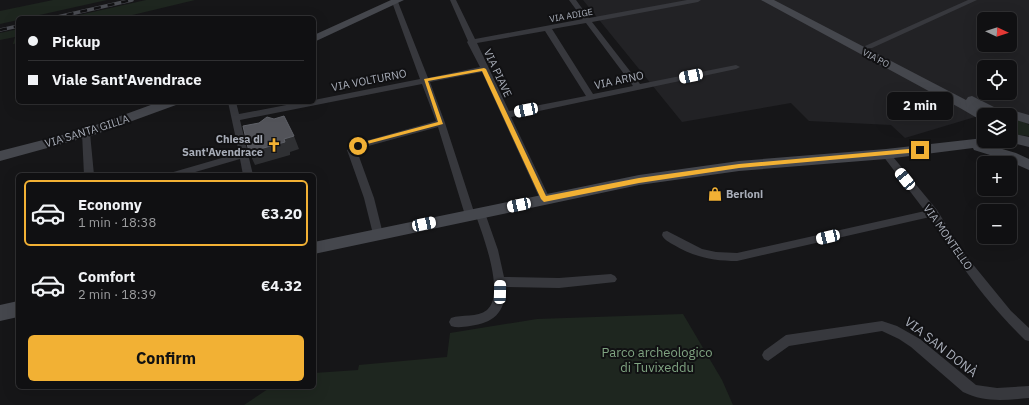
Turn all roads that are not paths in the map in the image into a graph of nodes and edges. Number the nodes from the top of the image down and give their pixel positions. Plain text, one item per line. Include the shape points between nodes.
1 (453, 0) edge
2 (572, 0) edge
3 (698, 0) edge
4 (974, 0) edge
5 (397, 1) edge
6 (771, 1) edge
7 (588, 21) junction
8 (547, 28) junction
9 (316, 38) edge
10 (471, 42) junction
11 (869, 46) junction
12 (736, 67) dead end
13 (484, 69) junction
14 (425, 80) junction
15 (638, 87) junction
16 (591, 97) junction
17 (316, 102) edge
18 (166, 104) edge
19 (232, 104) edge
20 (305, 104) edge
21 (984, 108) edge
22 (1029, 108) edge
23 (1017, 112) edge
24 (977, 113) edge
25 (505, 115) junction
26 (1017, 116) edge
27 (235, 118) junction
28 (1029, 120) edge
29 (441, 123) junction
30 (86, 133) junction
31 (977, 136) edge
32 (977, 143) edge
33 (966, 144) junction
34 (886, 154) junction
35 (243, 155) junction
36 (0, 156) edge
37 (1029, 165) edge
38 (89, 173) edge
39 (180, 173) edge
40 (248, 173) edge
41 (544, 199) junction
42 (933, 213) junction
43 (475, 214) junction
44 (378, 234) junction
45 (667, 235) dead end
46 (316, 248) edge
47 (611, 279) dead end
48 (500, 282) junction
49 (16, 309) edge
50 (0, 313) edge
51 (454, 322) dead end
52 (1029, 336) edge
53 (768, 355) dead end
54 (1029, 392) edge

1 - 10 street, VIA PIAVE
2 - 7 street
3 - 7 street, VIA ADIGE
4 - 11 street
5 - 9 main road
5 - 14 street
6 - 11 main road, VIA PO
6 - 24 main road, VIA PO
7 - 8 street, VIA ADIGE
7 - 15 street
8 - 10 street, VIA ADIGE
8 - 16 street
10 - 13 street, VIA PIAVE
11 - 21 main road, VIA PO
12 - 15 street, VIA ARNO
13 - 14 street, VIA VOLTURNO
13 - 25 street, VIA PIAVE
14 - 17 street, VIA VOLTURNO
14 - 29 street
15 - 16 street, VIA ARNO
16 - 25 street, VIA ARNO
18 - 30 main road, VIA SANTA GILLA
19 - 27 street
20 - 27 street, VIA VOLTURNO
22 - 23 main road
25 - 41 street, VIA PIAVE
26 - 28 main road
27 - 35 street
29 - 43 street
29 - 44 street via 358,146 352,150 369,198
30 - 36 main road, VIA SANTA GILLA
30 - 38 street
31 - 33 main road
32 - 33 main road
33 - 34 main road
33 - 37 main road via 997,151
34 - 41 main road via 739,166 639,180
34 - 42 street, VIA MONTELLO
35 - 39 street
35 - 40 street
41 - 43 main road
42 - 45 street via 737,257 712,257 690,250
42 - 52 street, VIA MONTELLO via 958,254 1007,315
43 - 44 main road
43 - 48 street via 494,255
44 - 46 main road
47 - 48 street via 559,283
48 - 51 street via 497,304 492,314
49 - 50 main road
53 - 54 street, VIA SAN DONÀ via 786,341 882,326 892,328 912,341 976,392

